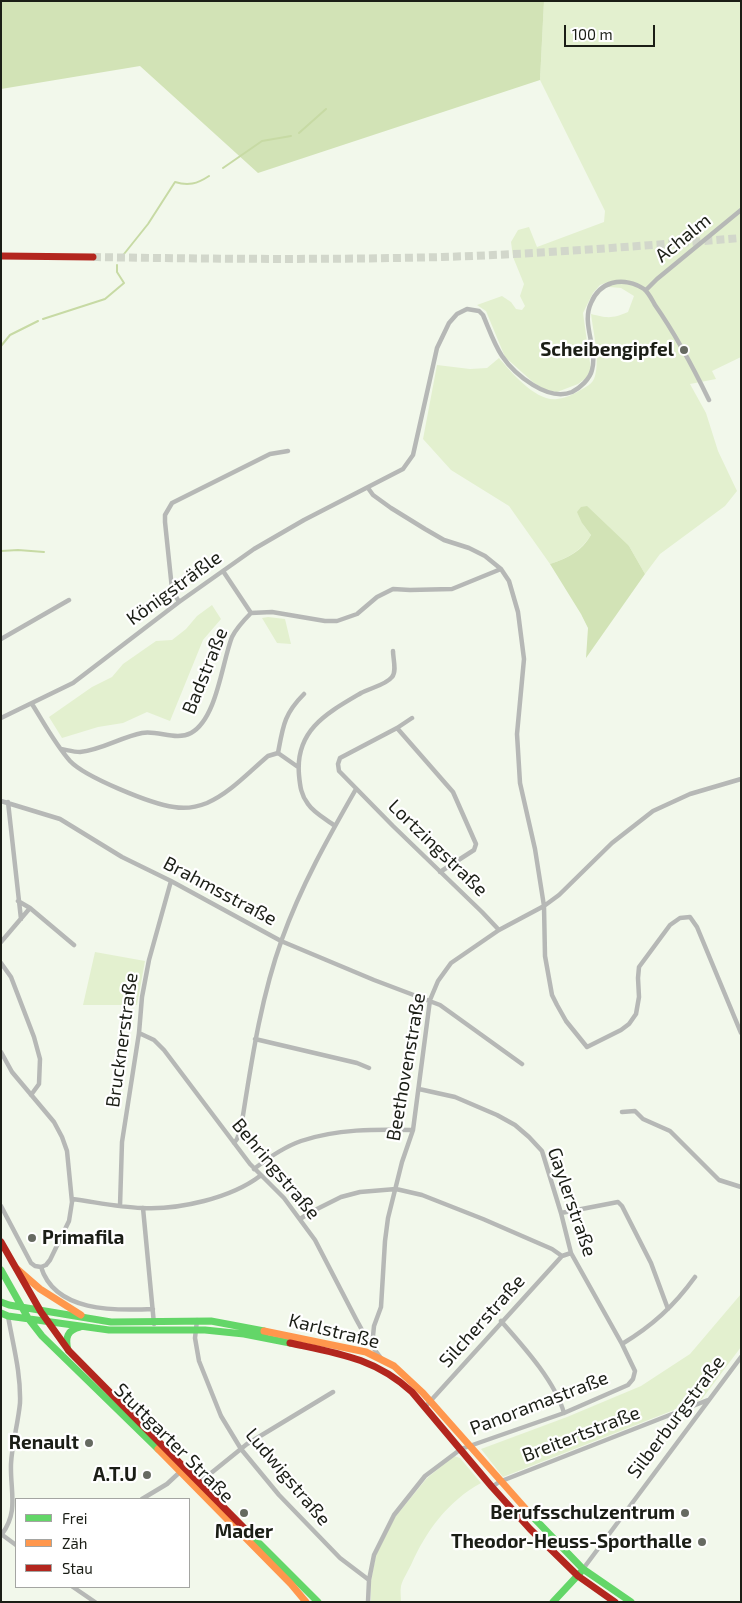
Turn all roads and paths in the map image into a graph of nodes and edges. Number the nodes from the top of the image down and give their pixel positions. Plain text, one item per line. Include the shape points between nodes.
1 (741, 210) edge
2 (1, 256) edge
3 (93, 256) tunnel mouth
4 (646, 290) junction
5 (708, 400) dead end
6 (288, 451) dead end
7 (368, 488) junction
8 (501, 569) junction
9 (223, 571) junction
10 (69, 600) dead end
11 (180, 602) junction
12 (251, 613) junction
13 (1, 639) edge
14 (393, 651) dead end
15 (304, 694) dead end
16 (32, 704) junction
17 (1, 718) edge
18 (412, 718) dead end
19 (397, 728) junction
20 (61, 750) junction
21 (278, 753) junction
22 (298, 767) junction
23 (741, 780) edge
24 (356, 789) junction
25 (1, 801) edge
26 (8, 802) junction
27 (335, 826) junction
28 (440, 872) junction
29 (172, 881) junction
30 (18, 901) junction
31 (544, 906) junction
32 (30, 908) junction
33 (21, 919) junction
34 (499, 930) junction
35 (282, 941) junction
36 (1, 942) edge
37 (74, 946) dead end
38 (1, 963) edge
39 (430, 1000) junction
40 (139, 1033) junction
41 (741, 1033) edge
42 (255, 1040) junction
43 (1, 1052) edge
44 (522, 1064) dead end
45 (369, 1068) dead end
46 (419, 1089) junction
47 (31, 1095) junction
48 (622, 1112) dead end
49 (413, 1130) junction
50 (234, 1143) junction
51 (254, 1169) junction
52 (260, 1176) junction
53 (741, 1187) edge
54 (396, 1189) junction
55 (72, 1199) junction
56 (1, 1206) edge
57 (120, 1206) junction
58 (144, 1208) junction
59 (561, 1213) junction
60 (300, 1219) junction
61 (1, 1242) edge
62 (571, 1253) junction
63 (562, 1256) junction
64 (14, 1265) junction
65 (41, 1267) junction
66 (1, 1270) edge
67 (695, 1277) dead end
68 (1, 1302) edge
69 (22, 1307) junction
70 (37, 1309) junction
71 (153, 1309) junction
72 (668, 1309) junction
73 (5, 1314) edge
74 (28, 1318) junction
75 (36, 1319) junction
76 (88, 1319) junction
77 (154, 1320) junction
78 (197, 1320) junction
79 (48, 1321) junction
80 (501, 1321) junction
81 (85, 1327) junction
82 (35, 1328) junction
83 (155, 1330) junction
84 (195, 1330) junction
85 (368, 1341) junction
86 (622, 1344) junction
87 (372, 1346) junction
88 (69, 1351) junction
89 (366, 1352) junction
90 (741, 1357) edge
91 (382, 1359) junction
92 (364, 1361) junction
93 (628, 1385) joint
94 (333, 1392) dead end
95 (710, 1399) junction
96 (427, 1404) junction
97 (564, 1412) junction
98 (469, 1446) junction
99 (240, 1449) junction
100 (461, 1449) junction
101 (181, 1471) junction
102 (200, 1482) junction
103 (499, 1482) junction
104 (492, 1487) junction
105 (144, 1498) edge
106 (14, 1509) edge
107 (1, 1534) edge
108 (15, 1544) edge
109 (583, 1569) junction
110 (578, 1576) junction
111 (369, 1580) junction
112 (74, 1588) edge
113 (93, 1601) edge
114 (306, 1602) edge
115 (318, 1602) edge
116 (368, 1602) edge
117 (553, 1602) edge
118 (615, 1602) edge
119 (631, 1602) edge

1 - 4 street, Achalm
2 - 3 main road
4 - 5 street via 684,350
4 - 7 street, Königsträßle via 628,282 617,282 602,288 595,296 588,316 592,370 587,380 570,393 556,395 545,392 517,372 503,357 479,311 467,308 457,314 437,348 411,460
6 - 11 street via 270,454 172,503 165,522 172,589
7 - 8 street via 399,514 444,540 485,556
7 - 9 street, Königsträßle via 262,544
8 - 12 street, Badstraße via 452,589 392,589 357,614 337,621 272,612
8 - 31 street via 509,581 521,630 524,658 517,734 520,783
9 - 11 street, Königsträßle
9 - 12 street, Badstraße
10 - 13 street
11 - 16 street, Königsträßle via 73,683
12 - 20 street, Badstraße via 232,637 208,714 198,728 181,736 143,733 91,750
14 - 22 street via 393,676 321,718 306,735
15 - 21 street via 288,712
16 - 17 street, Königsträßle
16 - 20 street
18 - 19 street
19 - 24 street, Lortzingstraße via 340,758 339,771
19 - 28 street via 453,792 476,844 474,850
20 - 21 street via 80,770 174,808 206,803 220,796 268,756
21 - 22 street
22 - 27 street via 302,795 309,806
23 - 31 street, Beethovenstraße via 690,794 653,811 612,842 559,896
24 - 27 street
24 - 28 street, Lortzingstraße
25 - 26 street, Brahmsstraße
26 - 29 street, Brahmsstraße via 60,819 122,857
26 - 30 street
27 - 35 street via 308,876
28 - 34 street, Lortzingstraße
29 - 35 street, Brahmsstraße
29 - 40 street, Brucknerstraße via 148,960
30 - 32 street
30 - 33 street
31 - 34 street, Beethovenstraße
31 - 41 street via 545,956 552,995 584,1045 589,1047 629,1024 636,1014 640,997 639,967 670,925 680,918 690,918 697,927
32 - 33 street
32 - 37 street
33 - 36 street
34 - 39 street, Beethovenstraße via 451,963 438,980
35 - 39 street, Brahmsstraße
35 - 42 street
38 - 47 street via 11,977 40,1059 40,1084
39 - 44 street, Brahmsstraße
39 - 46 street, Beethovenstraße
40 - 50 street, Behringstraße via 154,1040 164,1050
40 - 57 street, Brucknerstraße via 122,1142
42 - 45 street
42 - 50 street via 241,1128
43 - 47 street
46 - 49 street, Beethovenstraße
46 - 59 street, Gaylerstraße via 455,1096 497,1115 529,1137 542,1151
47 - 55 street via 44,1108 68,1151
48 - 53 street via 635,1111 643,1119 670,1131 719,1180
49 - 51 street via 364,1130 320,1136 285,1148
49 - 54 street, Beethovenstraße
50 - 51 street, Behringstraße
51 - 52 street, Behringstraße
52 - 58 street via 233,1192 176,1206
52 - 60 street, Behringstraße via 284,1198
54 - 60 street via 342,1197
54 - 63 street via 422,1195 483,1219
54 - 87 street, Beethovenstraße via 388,1218 381,1306
55 - 57 street
55 - 65 street via 69,1221 61,1240 50,1260
56 - 65 street via 31,1263
57 - 58 street
58 - 71 street
59 - 62 street, Gaylerstraße
59 - 72 street via 618,1202 641,1242
60 - 85 street, Behringstraße via 315,1240
61 - 64 main road, Stuttgarter Straße
62 - 63 street
62 - 86 street, Gaylerstraße
63 - 80 street, Silcherstraße
64 - 70 main road, Stuttgarter Straße
64 - 76 main road via 40,1289
65 - 71 street via 52,1287 67,1298 92,1307 121,1311
66 - 69 main road, Stuttgarter Straße
67 - 72 street via 679,1300
68 - 69 main road, Karlstraße
69 - 70 main road, Karlstraße
69 - 74 main road, Stuttgarter Straße
70 - 74 main road
70 - 75 main road
70 - 76 main road, Karlstraße
70 - 79 main road, Stuttgarter Straße
71 - 77 street
72 - 86 street via 645,1330
73 - 74 main road, Karlstraße
73 - 106 street via 20,1386 11,1462
74 - 75 main road, Karlstraße
74 - 82 main road, Stuttgarter Straße
75 - 79 main road, Karlstraße
75 - 82 main road
76 - 77 main road, Karlstraße via 111,1322
77 - 78 main road, Karlstraße
77 - 83 street
78 - 84 street, Ludwigstraße
78 - 89 main road, Karlstraße
79 - 81 main road, Karlstraße
79 - 88 main road, Stuttgarter Straße
80 - 96 street, Silcherstraße
80 - 97 street via 557,1393
81 - 83 main road, Karlstraße
81 - 88 main road via 68,1332
82 - 101 main road, Stuttgarter Straße
83 - 84 main road, Karlstraße
84 - 92 main road, Karlstraße via 244,1334
84 - 99 street, Ludwigstraße via 199,1360 209,1388
85 - 87 street, Behringstraße
85 - 89 street
86 - 93 street, Gaylerstraße via 635,1371
87 - 89 street
87 - 91 street, Behringstraße
88 - 102 main road, Stuttgarter Straße
89 - 91 main road, Karlstraße
89 - 92 main road
90 - 95 street, Silberburgstraße
91 - 96 main road, Karlstraße via 394,1366
92 - 96 main road, Karlstraße via 397,1378
93 - 97 street, Panoramastraße
94 - 99 street
95 - 103 street, Breitertstraße
95 - 109 street, Silberburgstraße
96 - 98 main road, Karlstraße
96 - 100 main road, Karlstraße
97 - 98 street, Panoramastraße
98 - 100 street, Panoramastraße
98 - 103 main road, Karlstraße
99 - 102 street
99 - 111 street, Ludwigstraße via 340,1558
100 - 104 main road, Karlstraße
100 - 111 street, Panoramastraße via 426,1476 394,1515 374,1555
101 - 105 street
101 - 114 main road, Stuttgarter Straße
102 - 115 main road, Stuttgarter Straße
103 - 104 street, Breitertstraße
103 - 109 main road, Karlstraße
104 - 110 main road, Karlstraße
106 - 107 street via 10,1524
107 - 108 street
109 - 110 main road
109 - 119 main road, Karlstraße
110 - 117 main road
110 - 118 main road, Karlstraße
111 - 116 street, Panoramastraße
112 - 113 street

